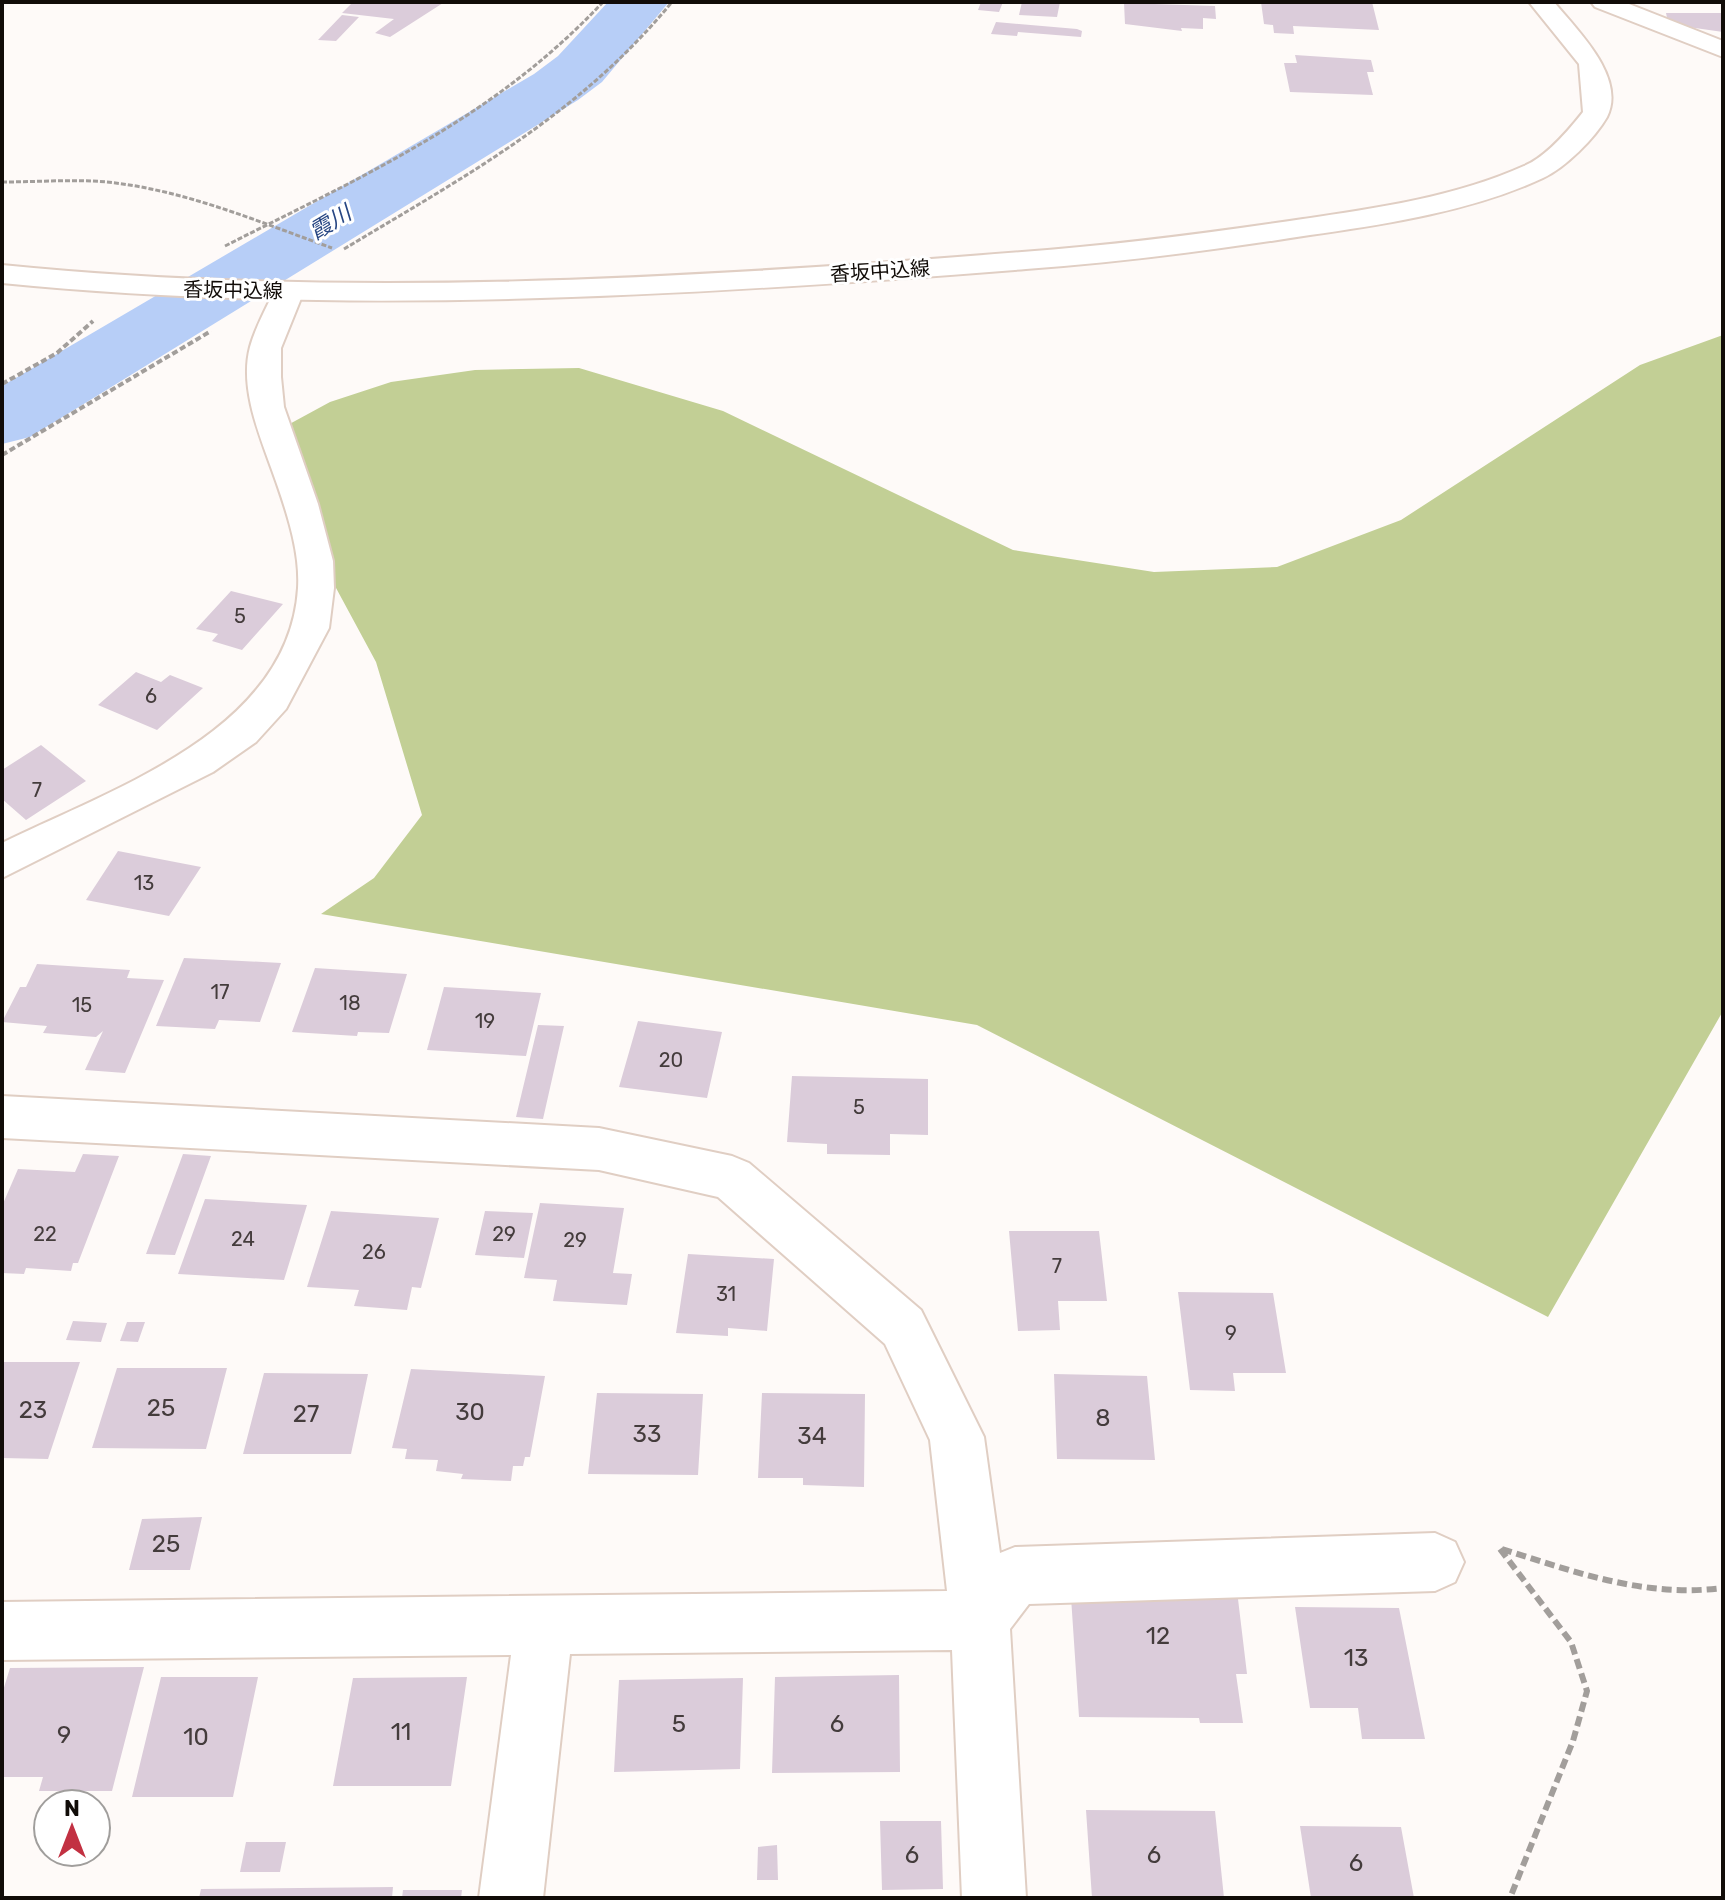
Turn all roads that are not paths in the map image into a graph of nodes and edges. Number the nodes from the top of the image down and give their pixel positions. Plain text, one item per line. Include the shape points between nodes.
1 (1541, 2) edge
2 (1603, 2) edge
3 (1723, 50) edge
4 (2, 274) edge
5 (286, 291) junction
6 (2, 862) edge
7 (2, 1117) edge
8 (1435, 1562) road end
9 (980, 1620) junction
10 (544, 1625) junction
11 (2, 1631) edge
12 (511, 1898) edge
13 (994, 1898) edge

1 - 5 street, 香坂中込線 via 1591,63 1596,113 1537,171 1381,216 1157,250 906,270 611,287
2 - 3 street
4 - 5 street, 香坂中込線 via 131,287
5 - 6 street via 265,348 265,377 268,407 315,561 310,628 272,699 242,732 199,762
7 - 9 street via 599,1149 732,1178 903,1327 957,1437
8 - 9 street via 1015,1576
9 - 10 street
9 - 13 street
10 - 11 street
10 - 12 street

